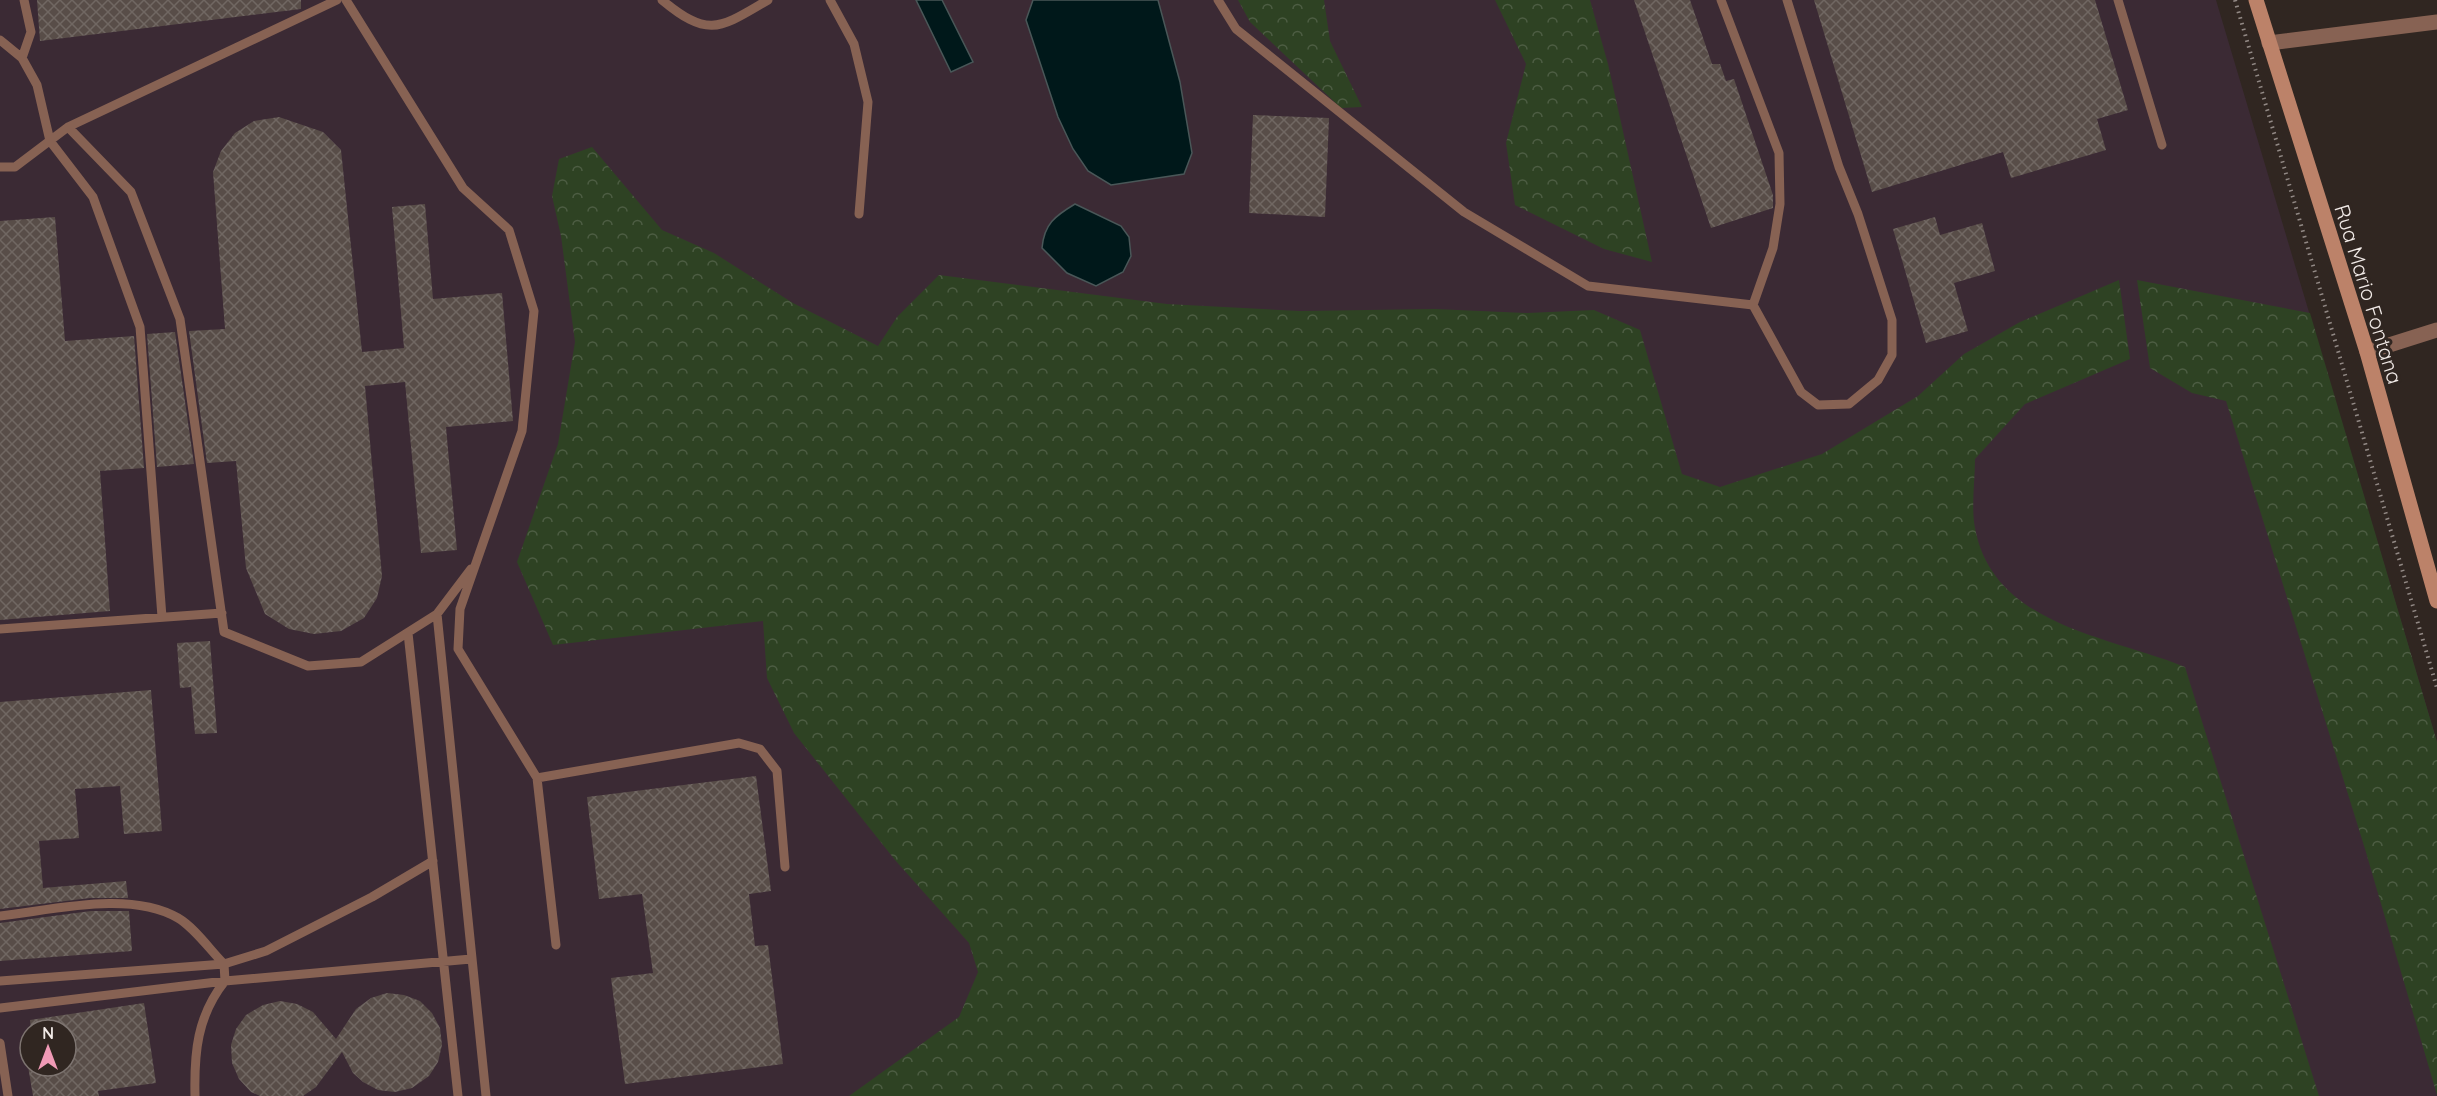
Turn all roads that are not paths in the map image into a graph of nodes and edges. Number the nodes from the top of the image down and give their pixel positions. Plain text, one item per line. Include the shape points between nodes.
1 (24, 0) edge
2 (337, 0) edge
3 (346, 0) edge
4 (662, 0) edge
5 (768, 0) edge
6 (830, 0) edge
7 (1218, 0) edge
8 (1721, 0) edge
9 (1787, 0) edge
10 (2118, 0) edge
11 (2256, 0) edge
12 (2437, 22) edge
13 (0, 40) edge
14 (2269, 43) junction
15 (22, 58) junction
16 (68, 126) junction
17 (50, 141) junction
18 (2163, 145) dead end
19 (0, 167) edge
20 (859, 214) dead end
21 (1752, 305) junction
22 (2437, 330) edge
23 (2367, 352) junction
24 (476, 562) junction
25 (2434, 580) edge
26 (2437, 601) edge
27 (222, 613) junction
28 (436, 614) junction
29 (162, 617) junction
30 (0, 629) edge
31 (408, 633) junction
32 (537, 778) junction
33 (433, 861) junction
34 (785, 867) dead end
35 (0, 916) edge
36 (556, 945) dead end
37 (471, 959) junction
38 (443, 962) junction
39 (224, 964) junction
40 (0, 981) edge
41 (225, 981) junction
42 (0, 1008) edge
43 (0, 1043) edge
44 (8, 1096) edge
45 (195, 1096) edge
46 (458, 1096) edge
47 (486, 1096) edge

1 - 15 lane via 31,32
2 - 16 lane
3 - 24 lane via 463,188 509,230 534,311 522,431
4 - 5 lane via 700,26 727,24
6 - 20 lane via 854,44 868,102
7 - 21 lane via 1236,29 1464,212 1588,286
8 - 21 lane via 1779,153 1780,204 1774,237
9 - 21 lane via 1892,320 1892,355 1878,380 1849,404 1818,405 1801,392
10 - 18 lane
11 - 14 street, Rua Mario Fontana
12 - 14 street
13 - 15 lane
14 - 23 street, Rua Mario Fontana
15 - 17 lane via 37,85
16 - 17 lane
16 - 27 lane via 131,192 180,319
17 - 19 lane via 15,167
17 - 29 lane via 93,197 140,327
22 - 23 street
23 - 25 street, Rua Mario Fontana
24 - 28 lane
24 - 32 lane via 460,609 458,649
25 - 26 street, Rua Mario Fontana
27 - 29 lane
27 - 31 lane via 224,632 308,666 361,662
28 - 31 lane
28 - 37 lane
29 - 30 lane
31 - 33 lane
32 - 34 lane via 740,743 760,749 777,771
32 - 36 lane
33 - 38 lane
33 - 39 lane via 266,951
35 - 39 lane via 120,903 150,906 179,919
37 - 38 lane
37 - 47 lane
38 - 41 lane
38 - 46 lane
39 - 40 lane
39 - 41 lane
41 - 42 lane
41 - 45 lane via 204,1019 194,1055
43 - 44 lane

